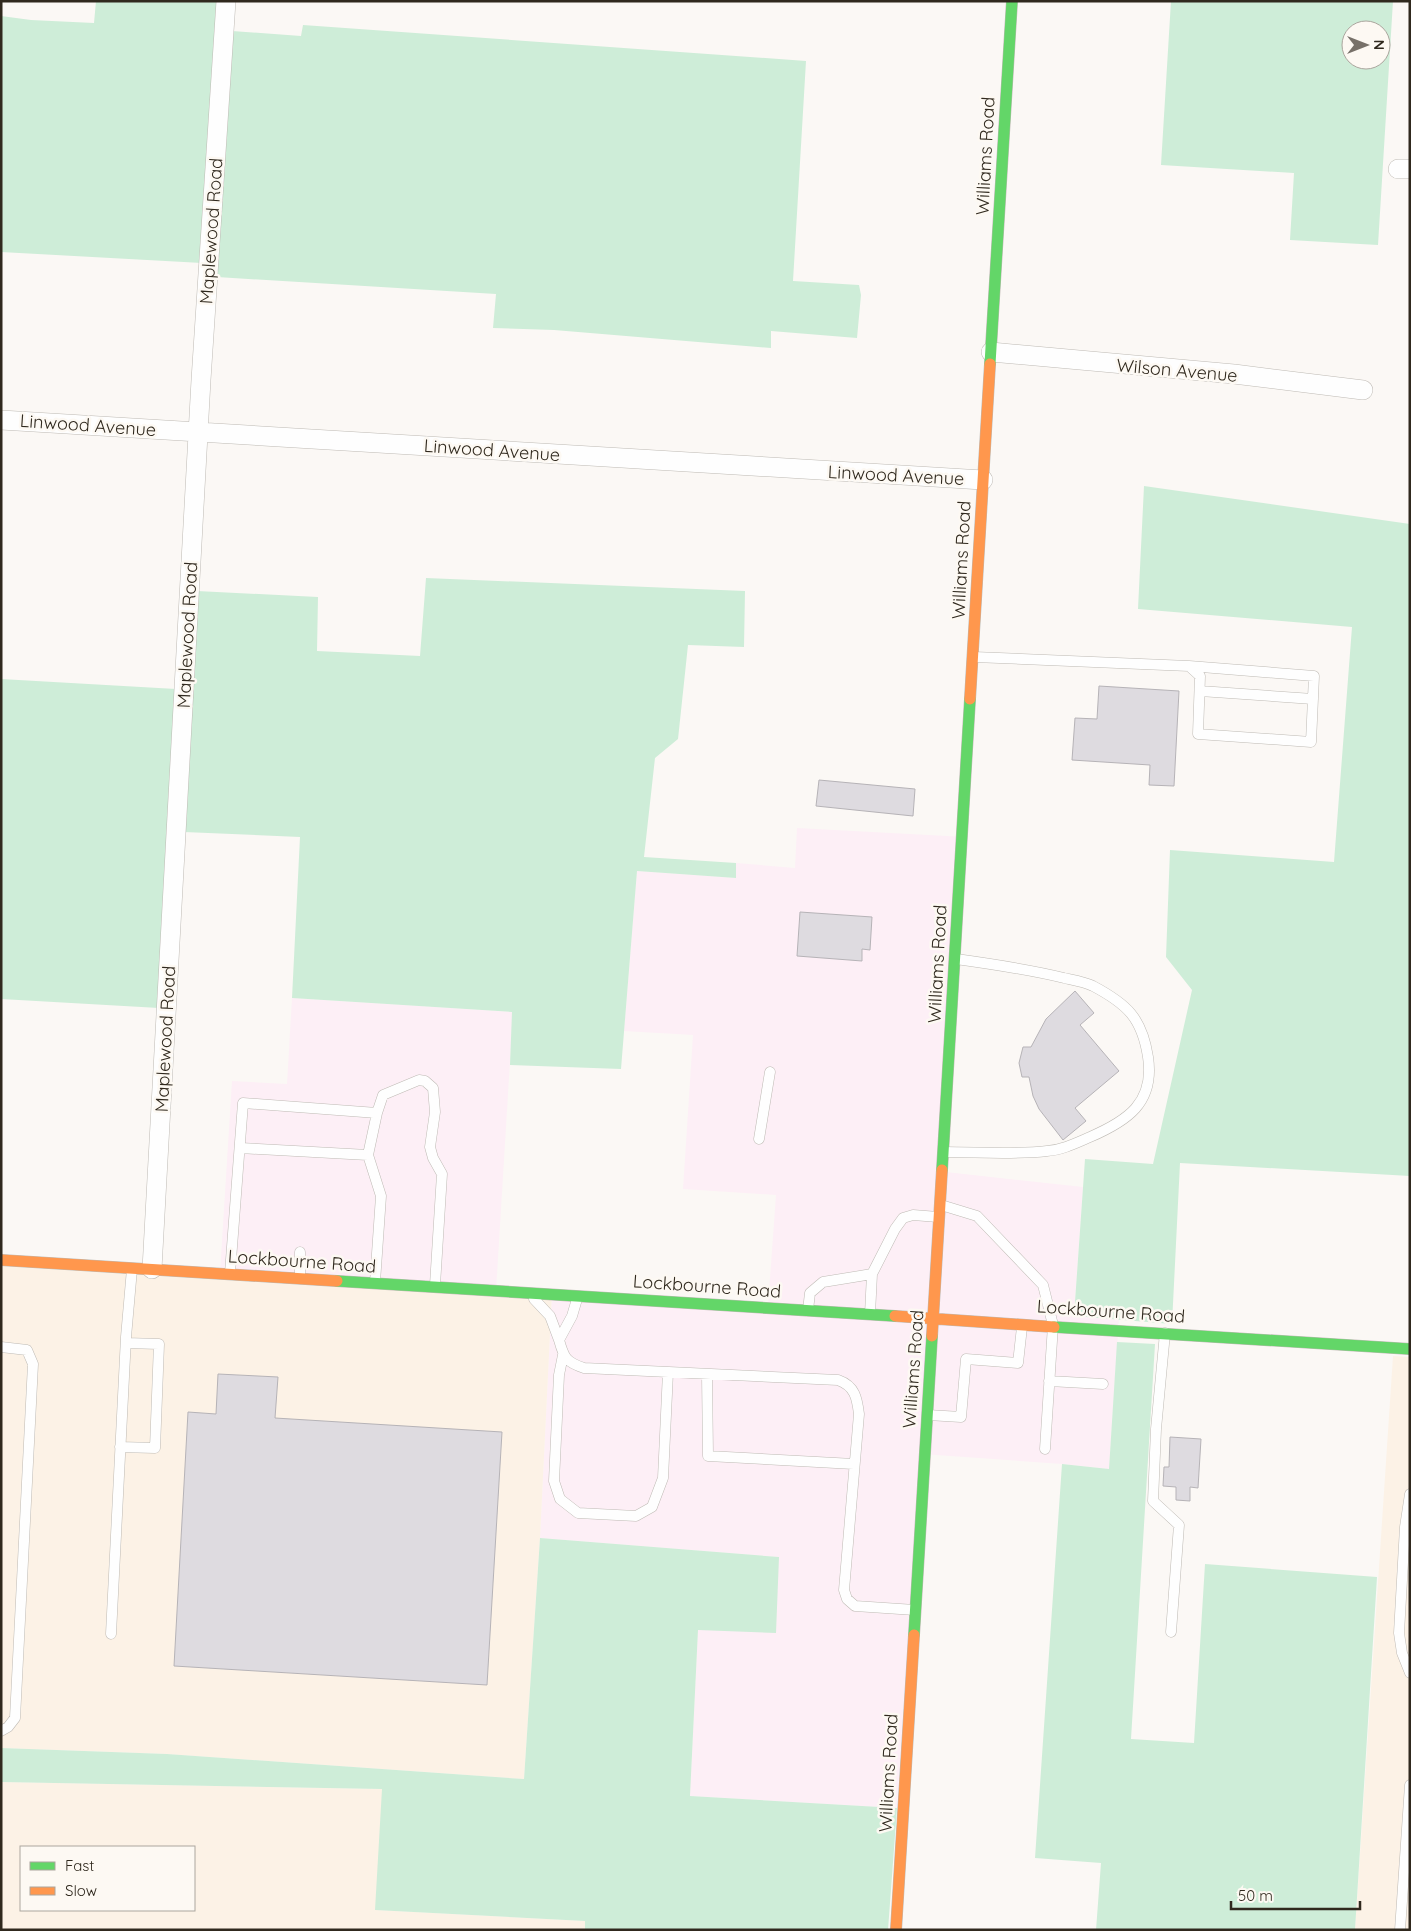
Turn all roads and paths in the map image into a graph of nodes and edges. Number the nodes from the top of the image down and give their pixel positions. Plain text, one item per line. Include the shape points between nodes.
1 (226, 1) edge
2 (1012, 1) edge
3 (991, 352) junction
4 (1363, 390) dead end
5 (1, 420) edge
6 (199, 432) junction
7 (983, 480) junction
8 (973, 657) junction
9 (1189, 666) junction
10 (1200, 691) junction
11 (1313, 699) junction
12 (955, 959) junction
13 (770, 1072) dead end
14 (377, 1113) junction
15 (759, 1139) dead end
16 (240, 1148) junction
17 (943, 1152) junction
18 (368, 1155) junction
19 (940, 1205) junction
20 (939, 1217) junction
21 (300, 1252) dead end
22 (2, 1260) edge
23 (133, 1268) junction
24 (2, 1269) edge
25 (152, 1269) junction
26 (230, 1274) junction
27 (872, 1274) junction
28 (300, 1279) junction
29 (374, 1283) junction
30 (435, 1286) junction
31 (529, 1292) junction
32 (578, 1295) junction
33 (808, 1310) junction
34 (870, 1314) junction
35 (934, 1318) junction
36 (1022, 1323) junction
37 (1053, 1325) junction
38 (1165, 1332) junction
39 (559, 1340) junction
40 (126, 1343) junction
41 (1, 1347) edge
42 (1410, 1349) edge
43 (563, 1355) junction
44 (668, 1372) junction
45 (706, 1374) junction
46 (1049, 1381) junction
47 (1103, 1384) dead end
48 (928, 1415) junction
49 (120, 1447) junction
50 (1045, 1449) dead end
51 (854, 1464) junction
52 (1410, 1494) edge
53 (916, 1610) junction
54 (1171, 1632) dead end
55 (110, 1634) dead end
56 (1410, 1673) edge
57 (1, 1731) edge
58 (1410, 1785) edge
59 (896, 1930) edge
60 (1400, 1930) edge

1 - 6 street, Maplewood Road
2 - 3 main road, Williams Road
3 - 4 street, Wilson Avenue via 1234,374
3 - 7 main road, Williams Road
5 - 6 street, Linwood Avenue
6 - 7 street, Linwood Avenue
6 - 25 street, Maplewood Road
7 - 8 main road, Williams Road
8 - 9 lane
8 - 12 main road, Williams Road
9 - 10 lane via 1200,676
9 - 11 lane via 1314,676
10 - 11 lane
10 - 11 lane via 1198,734 1311,742
12 - 17 main road, Williams Road
12 - 17 lane via 1056,976 1091,985 1115,999 1128,1008 1145,1039 1147,1091 1127,1118 1066,1147 1028,1152
13 - 15 lane
14 - 16 lane via 243,1103
14 - 18 lane
14 - 30 lane via 383,1095 419,1080 433,1088 435,1112 430,1147 432,1158 442,1174
16 - 18 lane
16 - 26 lane
17 - 19 main road, Williams Road
18 - 29 lane via 381,1196
19 - 20 main road, Williams Road
19 - 37 lane via 977,1216 1043,1285
20 - 27 lane via 913,1215 903,1218
20 - 35 main road, Williams Road
21 - 28 lane
22 - 23 main road, Lockbourne Road
22 - 24 lane
23 - 25 main road, Lockbourne Road
23 - 40 lane
25 - 26 main road, Lockbourne Road
26 - 28 main road, Lockbourne Road
27 - 33 lane via 823,1282 810,1293
27 - 34 lane
28 - 29 main road, Lockbourne Road
29 - 30 main road, Lockbourne Road
30 - 31 main road, Lockbourne Road
31 - 32 main road, Lockbourne Road
31 - 39 lane via 550,1316
32 - 33 main road, Lockbourne Road
32 - 39 lane via 572,1316
33 - 34 main road, Lockbourne Road
34 - 35 main road, Lockbourne Road
35 - 36 main road, Lockbourne Road
35 - 48 main road, Williams Road
36 - 37 main road, Lockbourne Road
36 - 48 lane via 1018,1363 966,1359 961,1417
37 - 38 main road, Lockbourne Road
37 - 46 lane
38 - 42 main road, Lockbourne Road
38 - 54 lane via 1153,1501 1179,1526
39 - 43 lane
40 - 49 lane
40 - 49 lane via 160,1344 155,1448
41 - 57 lane via 27,1350 33,1364 15,1718
43 - 44 lane via 570,1363 584,1368
43 - 44 lane via 559,1375 554,1481 560,1500 578,1513 636,1516 652,1507 663,1478
44 - 45 lane
45 - 51 lane via 848,1383 854,1390 858,1408
45 - 51 lane via 708,1456
46 - 47 lane
46 - 50 lane
48 - 53 main road, Williams Road
49 - 55 lane
51 - 53 lane via 845,1567 847,1599 856,1606
52 - 56 lane via 1399,1633
53 - 59 main road, Williams Road
58 - 60 lane

